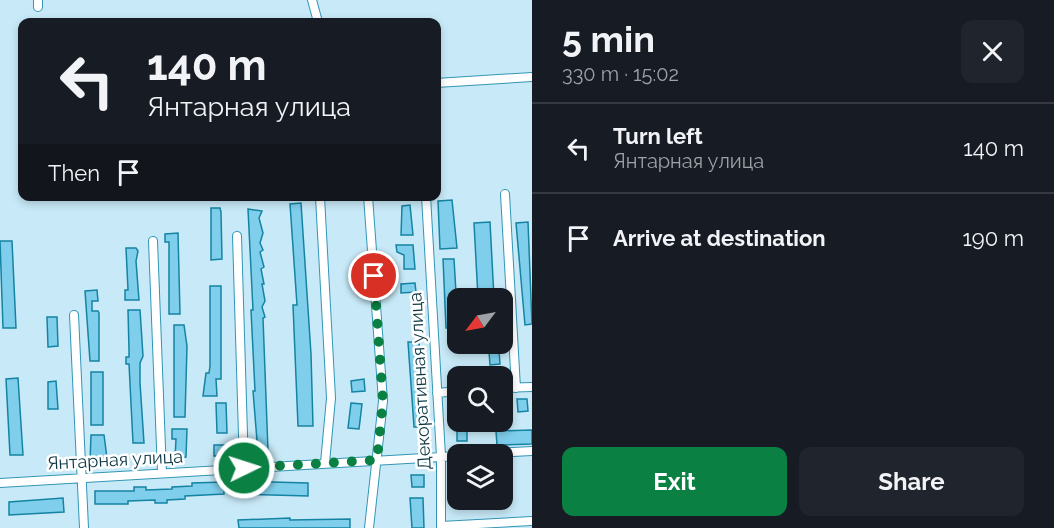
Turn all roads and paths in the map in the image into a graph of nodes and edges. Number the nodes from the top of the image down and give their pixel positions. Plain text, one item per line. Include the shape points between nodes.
1 (312, 0) edge
2 (317, 18) edge
3 (532, 77) edge
4 (441, 83) edge
5 (505, 194) dead end
6 (320, 201) edge
7 (368, 201) edge
8 (426, 201) edge
9 (237, 236) dead end
10 (153, 241) dead end
11 (74, 315) dead end
12 (532, 387) edge
13 (516, 388) joint
14 (447, 392) edge
15 (438, 393) junction
16 (532, 451) edge
17 (513, 452) edge
18 (441, 456) junction
19 (447, 456) edge
20 (377, 460) junction
21 (325, 464) junction
22 (244, 468) junction
23 (162, 473) junction
24 (83, 478) junction
25 (0, 483) edge
26 (532, 521) edge
27 (441, 527) edge
28 (84, 528) edge
29 (369, 528) edge

1 - 2 street
3 - 4 street
5 - 13 street
6 - 21 street via 331,398
7 - 20 street via 383,401
8 - 15 street, Декоративная улица
9 - 22 street
10 - 23 street
11 - 24 street
12 - 13 street
14 - 15 street
15 - 18 street, Декоративная улица
16 - 17 street
18 - 19 street, Янтарная улица
18 - 20 street, Янтарная улица
18 - 27 street, Декоративная улица
20 - 21 street, Янтарная улица
20 - 29 street
21 - 22 street, Янтарная улица
22 - 23 street, Янтарная улица
23 - 24 street, Янтарная улица
24 - 25 street, Янтарная улица
24 - 28 street
26 - 27 street

